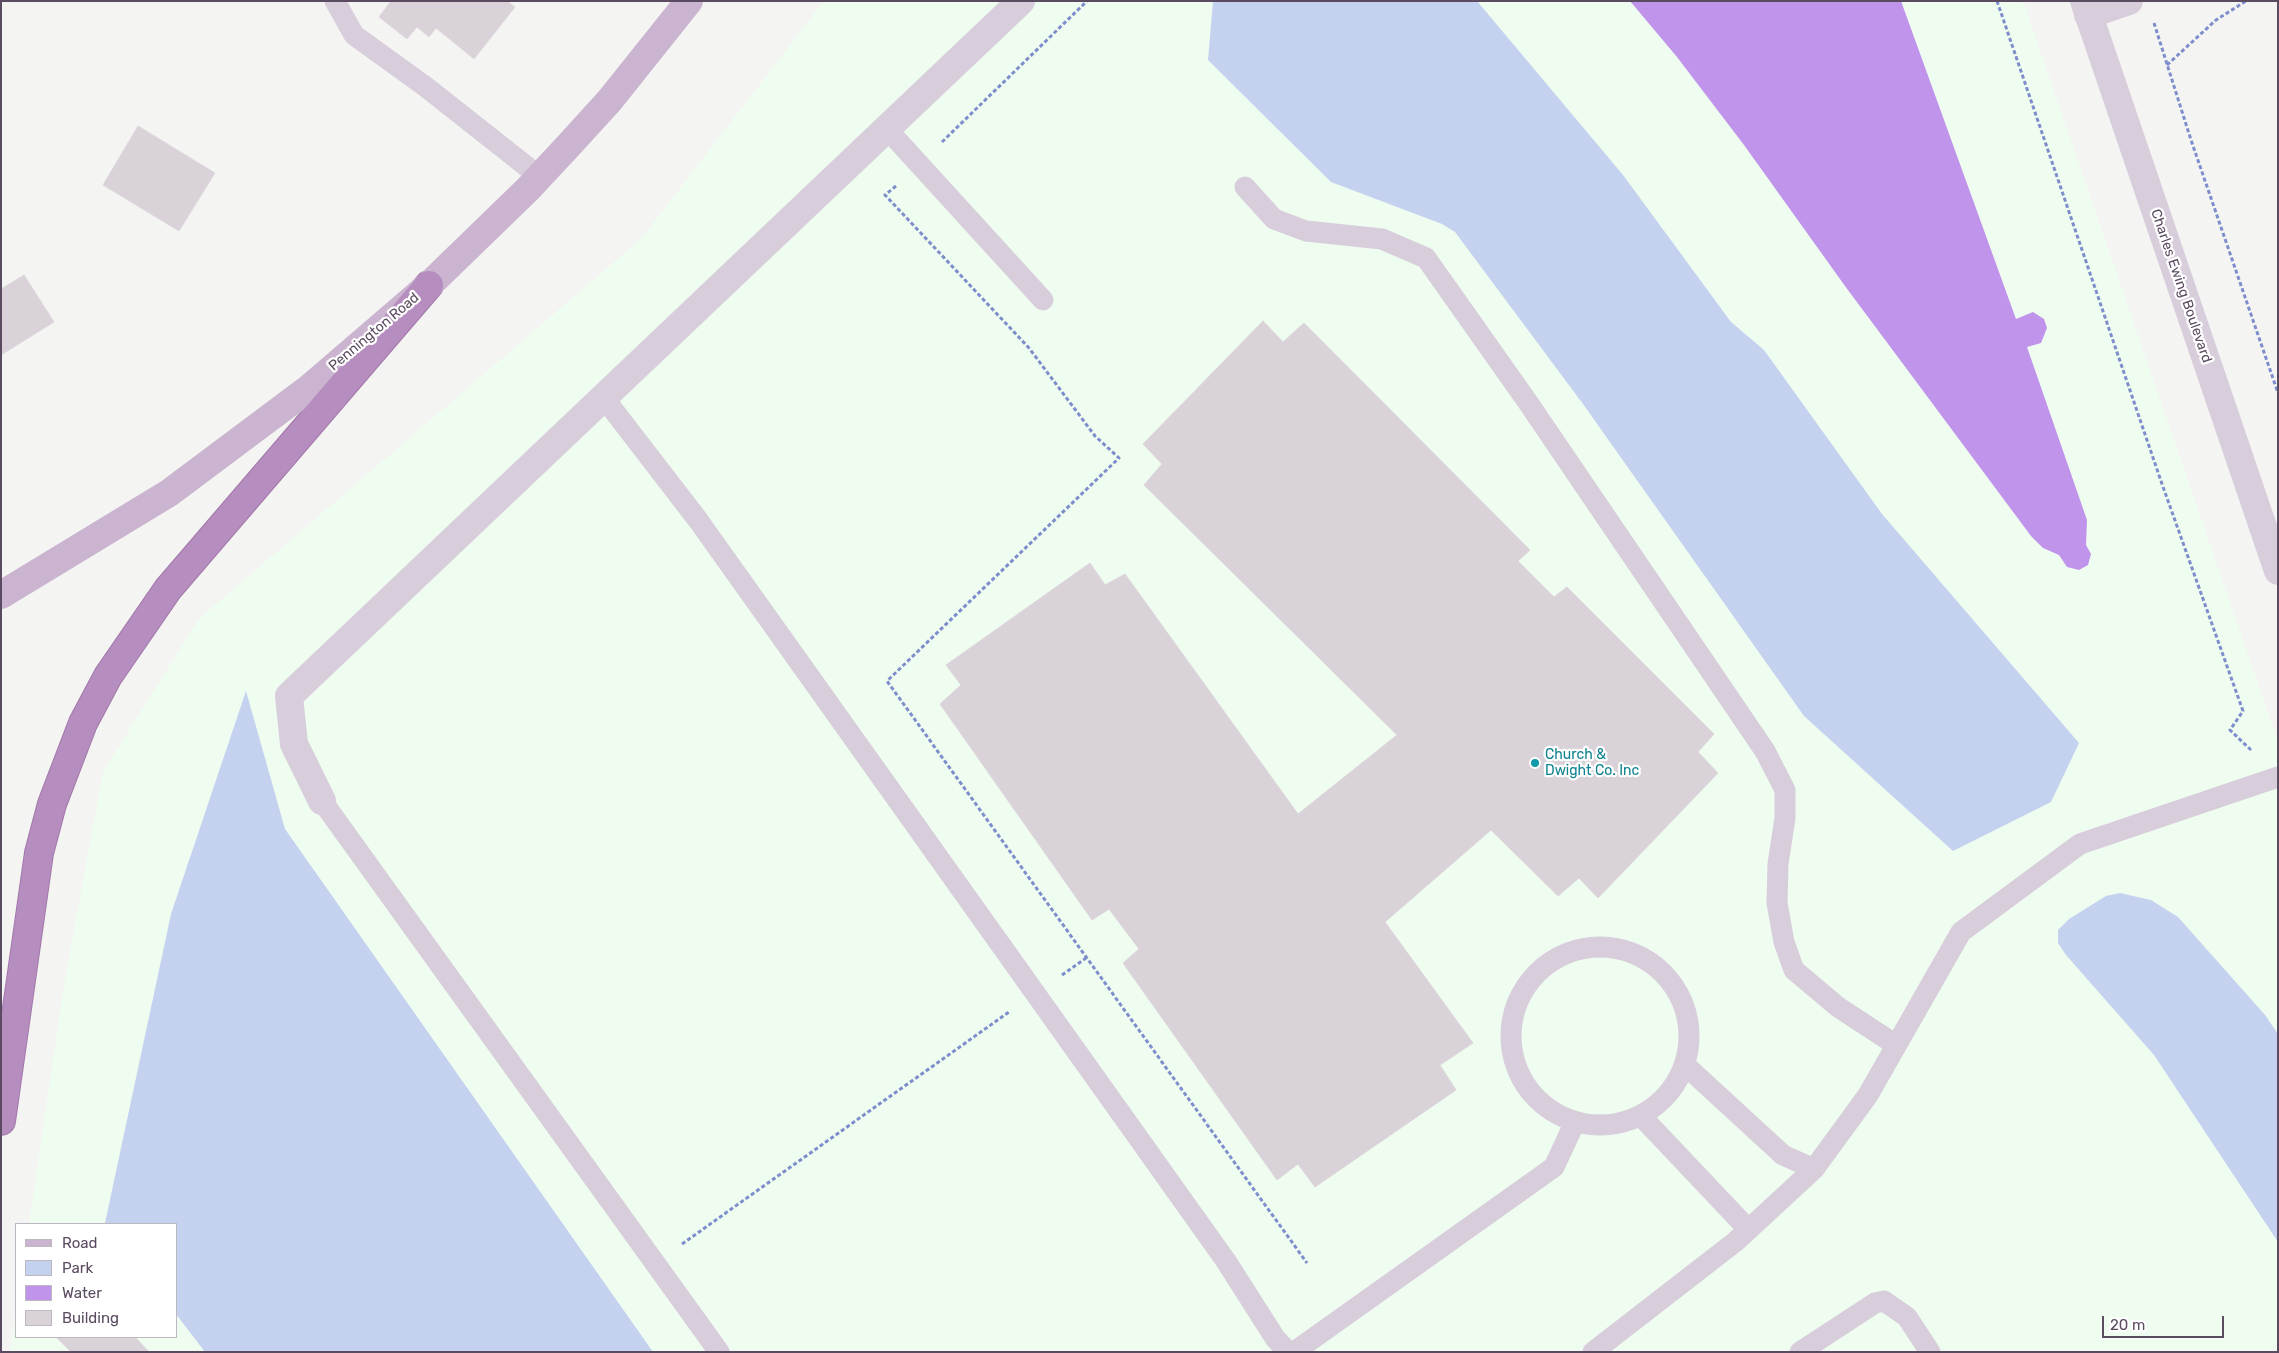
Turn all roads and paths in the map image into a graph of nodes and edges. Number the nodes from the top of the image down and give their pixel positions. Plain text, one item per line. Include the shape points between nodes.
1 (335, 1) edge
2 (689, 1) edge
3 (1021, 1) edge
4 (1087, 1) edge
5 (1997, 1) edge
6 (2129, 1) edge
7 (2246, 1) edge
8 (2086, 8) edge
9 (2153, 20) dead end
10 (2167, 65) junction
11 (887, 129) junction
12 (919, 164) junction
13 (540, 177) junction
14 (1245, 187) dead end
15 (429, 285) junction
16 (1043, 300) dead end
17 (2278, 393) edge
18 (604, 398) junction
19 (54, 564) junction
20 (2278, 571) edge
21 (1, 577) edge
22 (1, 595) edge
23 (2251, 750) dead end
24 (2278, 777) edge
25 (322, 801) joint
26 (1086, 958) junction
27 (1059, 977) dead end
28 (1016, 1008) dead end
29 (1896, 1046) junction
30 (1685, 1065) junction
31 (1641, 1116) junction
32 (1, 1121) edge
33 (1575, 1122) junction
34 (1814, 1170) junction
35 (1748, 1229) junction
36 (675, 1249) dead end
37 (1307, 1263) dead end
38 (719, 1352) edge
39 (1288, 1352) edge
40 (1294, 1352) edge
41 (1593, 1352) edge
42 (1800, 1352) edge
43 (1930, 1352) edge

1 - 13 lane via 354,35
2 - 13 main road, Pennington Road via 610,100
3 - 11 street
4 - 12 path
5 - 23 path via 2243,710 2230,730
6 - 8 street
7 - 10 path via 2216,20
8 - 20 street, Charles Ewing Boulevard
9 - 10 path
10 - 17 path
11 - 12 lane
11 - 18 street
12 - 16 lane
12 - 26 path via 885,195 1029,348 1095,436 1119,458 887,681
13 - 15 main road, Pennington Road
14 - 29 lane via 1274,219 1306,231 1382,239 1426,258 1765,751 1785,790 1777,903 1784,942 1794,970 1838,1006
15 - 19 main road, Pennington Road via 308,389 168,493
15 - 32 highway via 168,589 134,635 87,715 65,766 39,853
18 - 25 street via 288,696 294,744
18 - 39 lane via 698,520 1226,1261 1275,1338
19 - 21 main road
19 - 22 main road, Pennington Road
24 - 29 lane via 2080,844 1961,932
25 - 38 lane
26 - 27 path
26 - 37 path
28 - 36 path
29 - 34 lane via 1868,1095
30 - 31 lane via 1670,1092
30 - 33 lane via 1690,1035 1684,1005 1668,979 1646,960 1617,948 1587,947 1558,957 1535,975 1518,1000 1510,1030 1513,1059 1526,1087 1547,1109
30 - 34 lane via 1784,1155
31 - 33 lane via 1620,1124 1597,1126
31 - 35 lane
33 - 40 lane via 1554,1167
34 - 35 lane
35 - 41 lane
42 - 43 lane via 1875,1302 1884,1301 1907,1317

